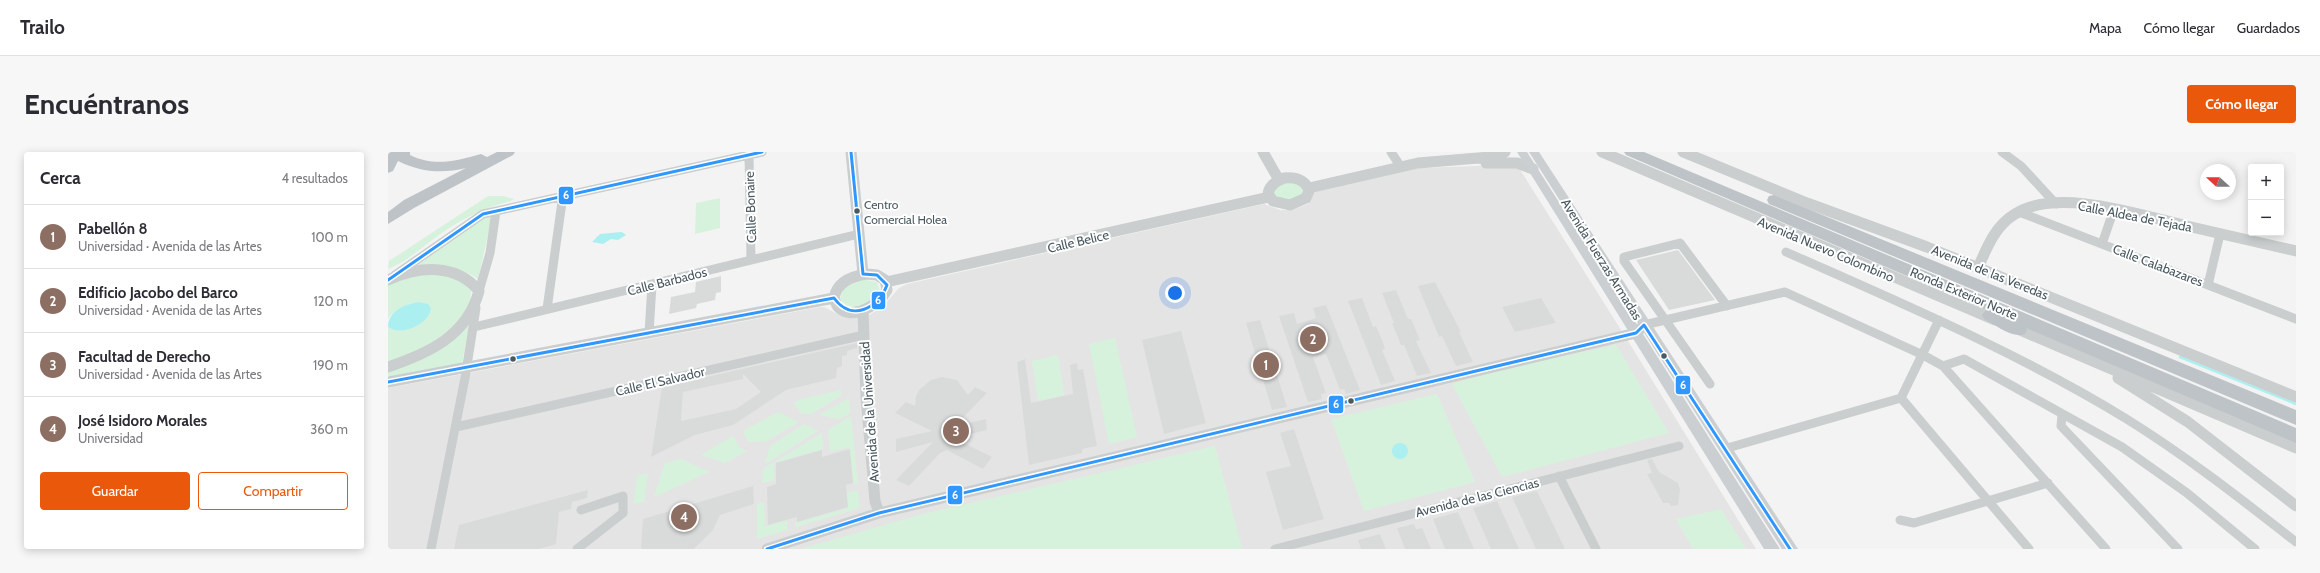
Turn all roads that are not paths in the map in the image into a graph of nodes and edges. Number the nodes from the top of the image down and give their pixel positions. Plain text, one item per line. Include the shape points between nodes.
1 (395, 152) edge
2 (403, 152) edge
3 (496, 152) edge
4 (508, 152) edge
5 (762, 152) edge
6 (851, 152) edge
7 (1263, 152) edge
8 (1391, 152) edge
9 (1452, 152) edge
10 (1504, 152) edge
11 (1522, 152) edge
12 (1602, 152) edge
13 (1631, 152) edge
14 (1660, 152) edge
15 (1683, 152) edge
16 (2002, 152) edge
17 (749, 155) junction
18 (1610, 155) edge
19 (1537, 158) edge
20 (1415, 164) junction
21 (1401, 167) junction
22 (388, 168) edge
23 (1279, 180) junction
24 (1309, 188) junction
25 (563, 195) junction
26 (1269, 196) junction
27 (1807, 203) junction
28 (2056, 204) junction
29 (2114, 209) junction
30 (496, 211) junction
31 (2019, 212) junction
32 (388, 219) edge
33 (1819, 232) junction
34 (859, 234) junction
35 (2220, 234) junction
36 (2102, 244) junction
37 (2296, 251) edge
38 (1786, 252) dead end
39 (752, 260) junction
40 (1978, 268) junction
41 (863, 274) junction
42 (390, 278) edge
43 (886, 282) junction
44 (652, 284) junction
45 (2208, 285) junction
46 (1982, 288) junction
47 (479, 291) junction
48 (834, 298) junction
49 (1727, 306) junction
50 (476, 308) junction
51 (547, 309) junction
52 (864, 310) junction
53 (2296, 319) edge
54 (1668, 320) junction
55 (1939, 320) junction
56 (474, 327) junction
57 (1640, 329) junction
58 (2019, 330) junction
59 (649, 333) junction
60 (864, 335) junction
61 (2061, 348) junction
62 (1923, 356) junction
63 (1943, 366) junction
64 (388, 367) edge
65 (467, 367) junction
66 (388, 382) edge
67 (1710, 384) dead end
68 (2296, 397) edge
69 (1901, 398) junction
70 (2062, 415) junction
71 (2296, 418) edge
72 (456, 427) junction
73 (2296, 436) edge
74 (1678, 446) dead end
75 (2296, 448) edge
76 (1717, 451) junction
77 (1559, 476) junction
78 (2048, 483) junction
79 (1989, 501) junction
80 (2296, 506) edge
81 (581, 510) dead end
82 (879, 513) junction
83 (1900, 520) dead end
84 (2296, 542) edge
85 (1303, 545) edge
86 (431, 549) edge
87 (577, 549) edge
88 (767, 549) edge
89 (1279, 549) edge
90 (1596, 549) edge
91 (1772, 549) edge
92 (1790, 549) edge
93 (2029, 549) edge
94 (2106, 549) edge
95 (2178, 549) edge
96 (2255, 549) edge

1 - 22 highway
2 - 3 highway via 403,157 414,164 428,168 447,168 470,163
4 - 32 highway via 409,204
5 - 17 street
6 - 34 street
7 - 23 street
8 - 21 street
9 - 20 street
10 - 20 street via 1490,157
11 - 19 main road, Avenida Fuerzas Armadas
12 - 18 street, Avenida Nuevo Colombino
13 - 33 highway, Ronda Exterior Norte
14 - 46 highway, Ronda Exterior Norte
15 - 27 street, Avenida de las Veredas
16 - 28 street via 2021,166
17 - 25 street
17 - 39 street, Calle Bonaire
18 - 58 street, Avenida Nuevo Colombino
19 - 20 street via 1517,163
19 - 57 main road, Avenida Fuerzas Armadas
20 - 21 street
21 - 24 street
23 - 24 street via 1297,179
23 - 26 street via 1269,187
24 - 26 street via 1306,199 1294,205 1279,204
25 - 30 street
25 - 51 street
26 - 43 street, Calle Belice via 1070,243
27 - 40 street, Avenida de las Veredas
27 - 46 highway via 1956,272
28 - 29 street, Calle Aldea de Tejada via 2094,205
28 - 31 street, Calle Aldea de Tejada via 2036,206
29 - 35 street, Calle Aldea de Tejada
29 - 36 street
30 - 42 street via 483,214 459,229
30 - 47 street via 490,253
31 - 36 street, Calle Calabazares
31 - 40 street, Calle Aldea de Tejada via 2004,221 1994,233
33 - 58 highway
33 - 73 highway, Ronda Exterior Norte
34 - 39 street, Calle Barbados
34 - 41 street
35 - 37 street, Calle Aldea de Tejada
35 - 45 street
36 - 45 street, Calle Calabazares
38 - 55 street
39 - 44 street, Calle Barbados
40 - 68 street, Avenida de las Veredas
41 - 43 street via 878,275
41 - 48 street via 840,285
42 - 47 street via 424,271 446,271 464,276 475,284
43 - 52 street via 887,290 883,298
44 - 51 street, Calle Barbados
44 - 59 street
45 - 53 street, Calle Calabazares
46 - 71 highway, Ronda Exterior Norte
47 - 50 street
48 - 52 street via 836,305 843,310
48 - 59 street
49 - 54 street
49 - 54 street via 1680,243 1624,257 1624,261
49 - 62 street via 1785,292
50 - 56 street
50 - 64 street via 460,328 437,346 410,360
51 - 56 street, Calle Barbados
52 - 60 street, Avenida de la Universidad
54 - 57 street
54 - 67 street
55 - 62 street
55 - 84 street via 1980,338 2124,418 2182,456
56 - 65 street
57 - 76 main road, Avenida Fuerzas Armadas
57 - 76 main road, Avenida Fuerzas Armadas via 1670,365
57 - 82 street
58 - 61 street, Avenida Nuevo Colombino
59 - 65 street
60 - 72 street, Calle El Salvador
60 - 82 street, Avenida de la Universidad via 866,397 875,502
61 - 75 street
61 - 80 street via 2180,416
62 - 63 street
62 - 69 street
63 - 70 street via 1964,359
63 - 78 street
65 - 66 street
65 - 72 street
69 - 76 street
69 - 79 street
70 - 95 street via 2062,426
70 - 96 street via 2122,447 2187,493
72 - 86 street
74 - 77 street, Avenida de las Ciencias
76 - 91 main road, Avenida Fuerzas Armadas
76 - 92 main road, Avenida Fuerzas Armadas
77 - 85 street, Avenida de las Ciencias
77 - 90 street
78 - 79 street
78 - 94 street
79 - 83 street via 1914,523
79 - 93 street
81 - 87 street via 623,496 623,513
82 - 88 street
85 - 89 street, Avenida de las Ciencias

